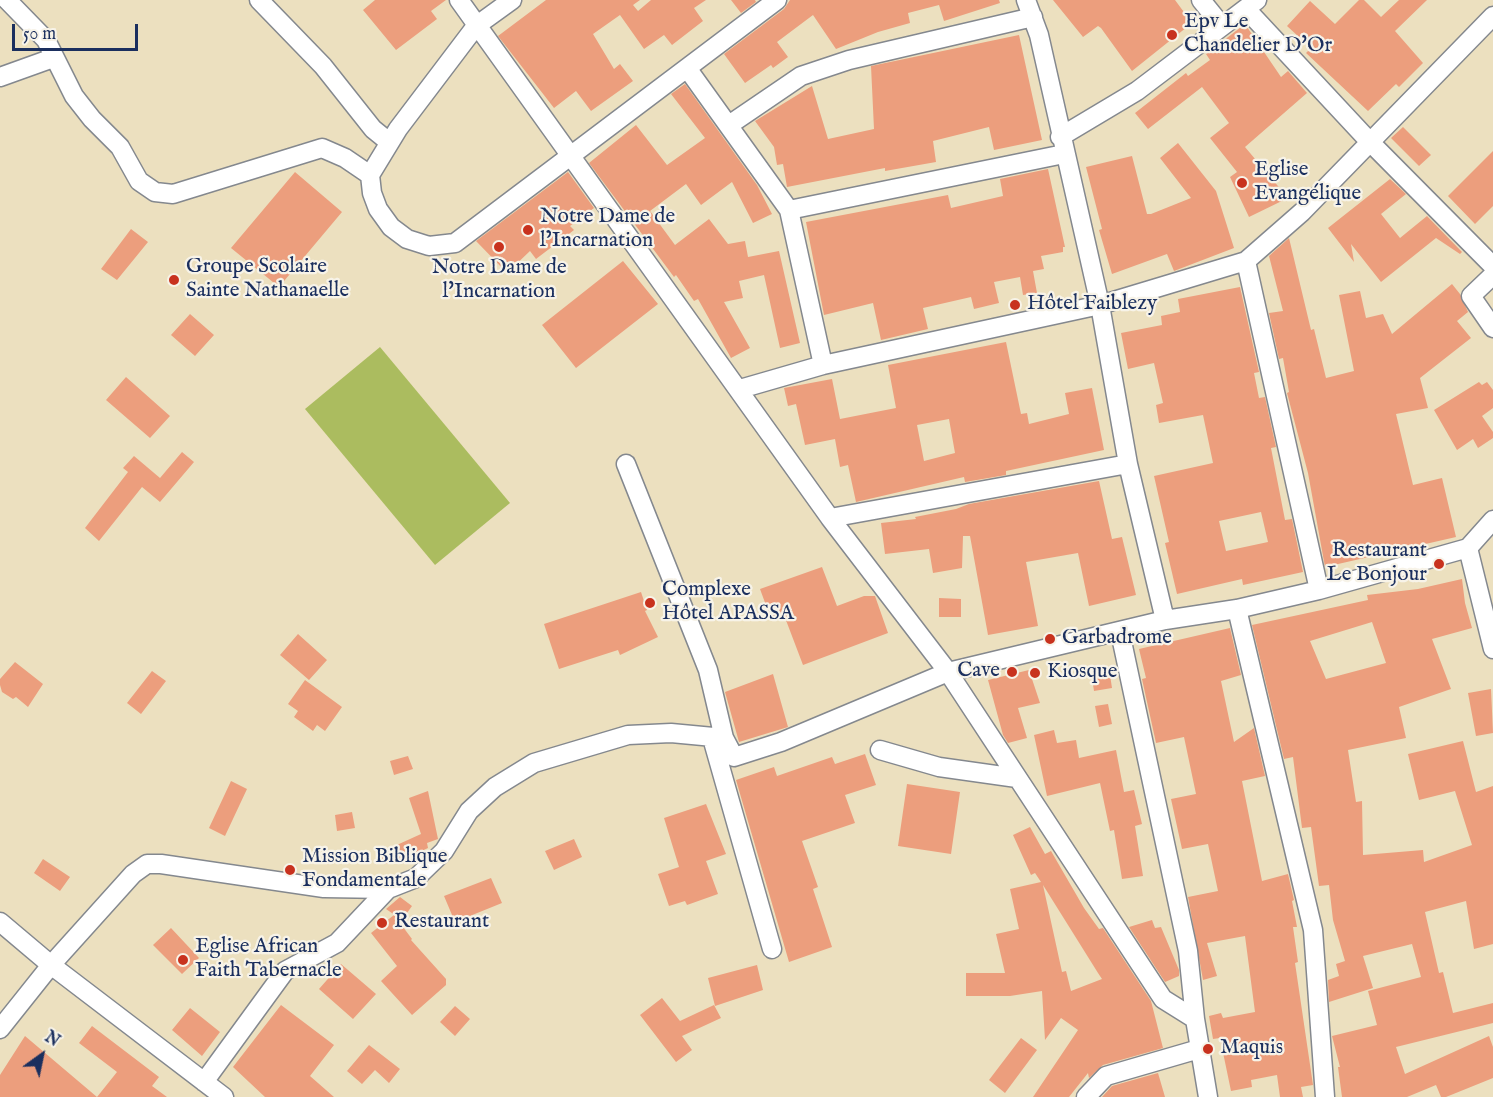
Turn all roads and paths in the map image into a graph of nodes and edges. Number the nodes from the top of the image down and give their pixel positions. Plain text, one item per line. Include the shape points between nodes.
1 (7, 0) edge
2 (259, 0) edge
3 (459, 0) edge
4 (512, 0) edge
5 (777, 0) edge
6 (1201, 0) edge
7 (1252, 4) edge
8 (1030, 8) edge
9 (476, 26) junction
10 (1222, 26) junction
11 (1489, 28) edge
12 (53, 58) junction
13 (687, 68) junction
14 (0, 77) edge
15 (729, 125) junction
16 (1369, 141) junction
17 (389, 142) junction
18 (1062, 146) junction
19 (572, 156) junction
20 (370, 175) junction
21 (789, 210) junction
22 (1246, 261) junction
23 (1493, 266) edge
24 (1493, 275) edge
25 (1100, 305) junction
26 (1493, 328) edge
27 (823, 365) junction
28 (740, 389) junction
29 (626, 464) dead end
30 (1128, 464) junction
31 (830, 518) junction
32 (1493, 520) edge
33 (1468, 548) junction
34 (1319, 590) junction
35 (1237, 609) junction
36 (1165, 620) junction
37 (1120, 632) junction
38 (1493, 649) edge
39 (948, 672) junction
40 (718, 738) junction
41 (880, 750) dead end
42 (1017, 778) junction
43 (388, 889) junction
44 (0, 922) edge
45 (772, 949) dead end
46 (51, 965) junction
47 (1195, 1019) junction
48 (0, 1029) edge
49 (1199, 1049) junction
50 (204, 1082) junction
51 (224, 1097) edge
52 (1086, 1097) edge
53 (1208, 1097) edge
54 (1325, 1097) edge

1 - 12 street via 46,40
2 - 17 street
3 - 9 street
4 - 9 street
5 - 13 street
6 - 10 street
7 - 10 street
7 - 16 street
8 - 15 street via 817,71 782,87
8 - 18 street
9 - 17 street
9 - 19 street
10 - 18 street
11 - 16 street
12 - 14 street
12 - 20 street via 74,96 120,147 139,181 155,192 173,194 322,148
13 - 15 street
13 - 19 street
15 - 21 street
16 - 22 street via 1302,213
16 - 23 street
17 - 20 street
18 - 21 street
18 - 25 street
19 - 20 street via 455,243 429,246 407,239 391,227 378,209
19 - 28 street
21 - 27 street
22 - 25 street
22 - 34 street
24 - 26 street via 1471,296
25 - 27 street
25 - 30 street
27 - 28 street
28 - 31 street
29 - 40 street via 708,670
30 - 31 street
30 - 36 street
31 - 39 street
32 - 33 street
33 - 34 street
33 - 38 street
34 - 35 street
35 - 36 street
35 - 54 street via 1313,930
36 - 37 street
37 - 39 street
37 - 47 street via 1188,951
39 - 40 street via 781,742 734,757
39 - 42 street
40 - 43 street via 671,732 628,735 534,763 495,787 469,811 444,851 416,878
40 - 45 street
41 - 42 street via 939,767
42 - 47 street via 1163,999
43 - 46 street via 324,888 147,864 133,874
43 - 50 street via 337,943 285,971
44 - 46 street
46 - 48 street
46 - 50 street
47 - 49 street
49 - 52 street via 1106,1076
49 - 53 street
50 - 51 street

